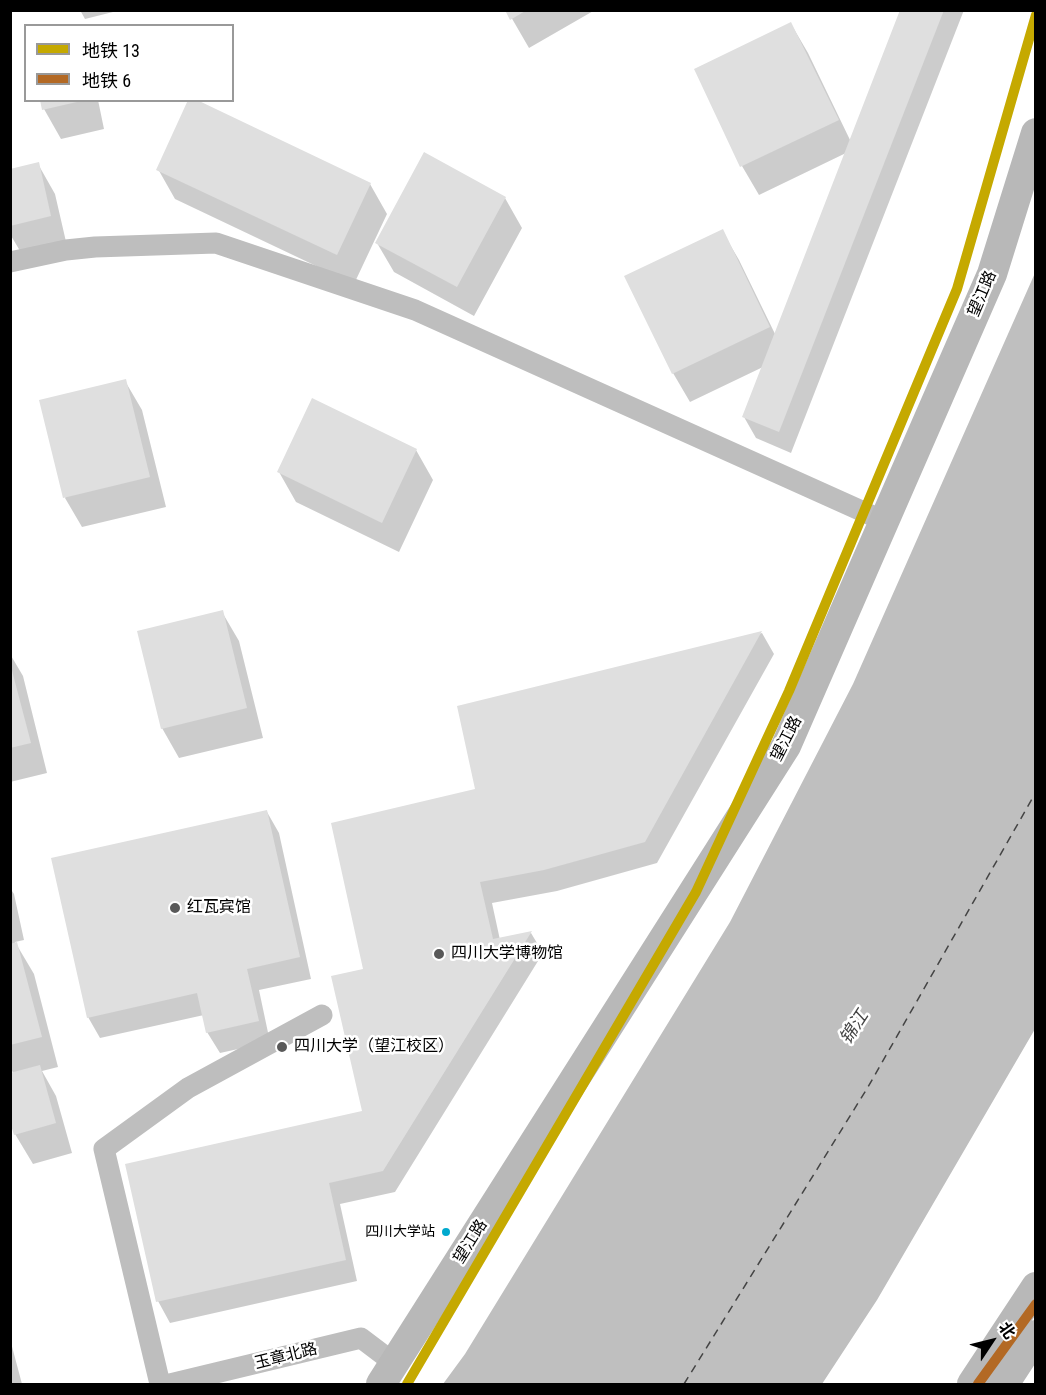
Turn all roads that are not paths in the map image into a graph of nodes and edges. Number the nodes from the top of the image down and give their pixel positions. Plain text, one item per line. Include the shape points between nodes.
1 (1035, 133) edge
2 (10, 262) edge
3 (884, 521) junction
4 (322, 1015) dead end
5 (1035, 1287) edge
6 (1035, 1335) edge
7 (388, 1374) edge
8 (160, 1384) edge
9 (170, 1384) edge
10 (972, 1384) edge
11 (1004, 1384) edge

1 - 3 street, 望江路 via 992,274
2 - 3 street via 94,247 216,243 415,310
3 - 7 street, 望江路 via 786,746
4 - 8 street via 188,1088 104,1149
5 - 10 street
6 - 11 street
7 - 9 street, 玉章北路 via 361,1338

